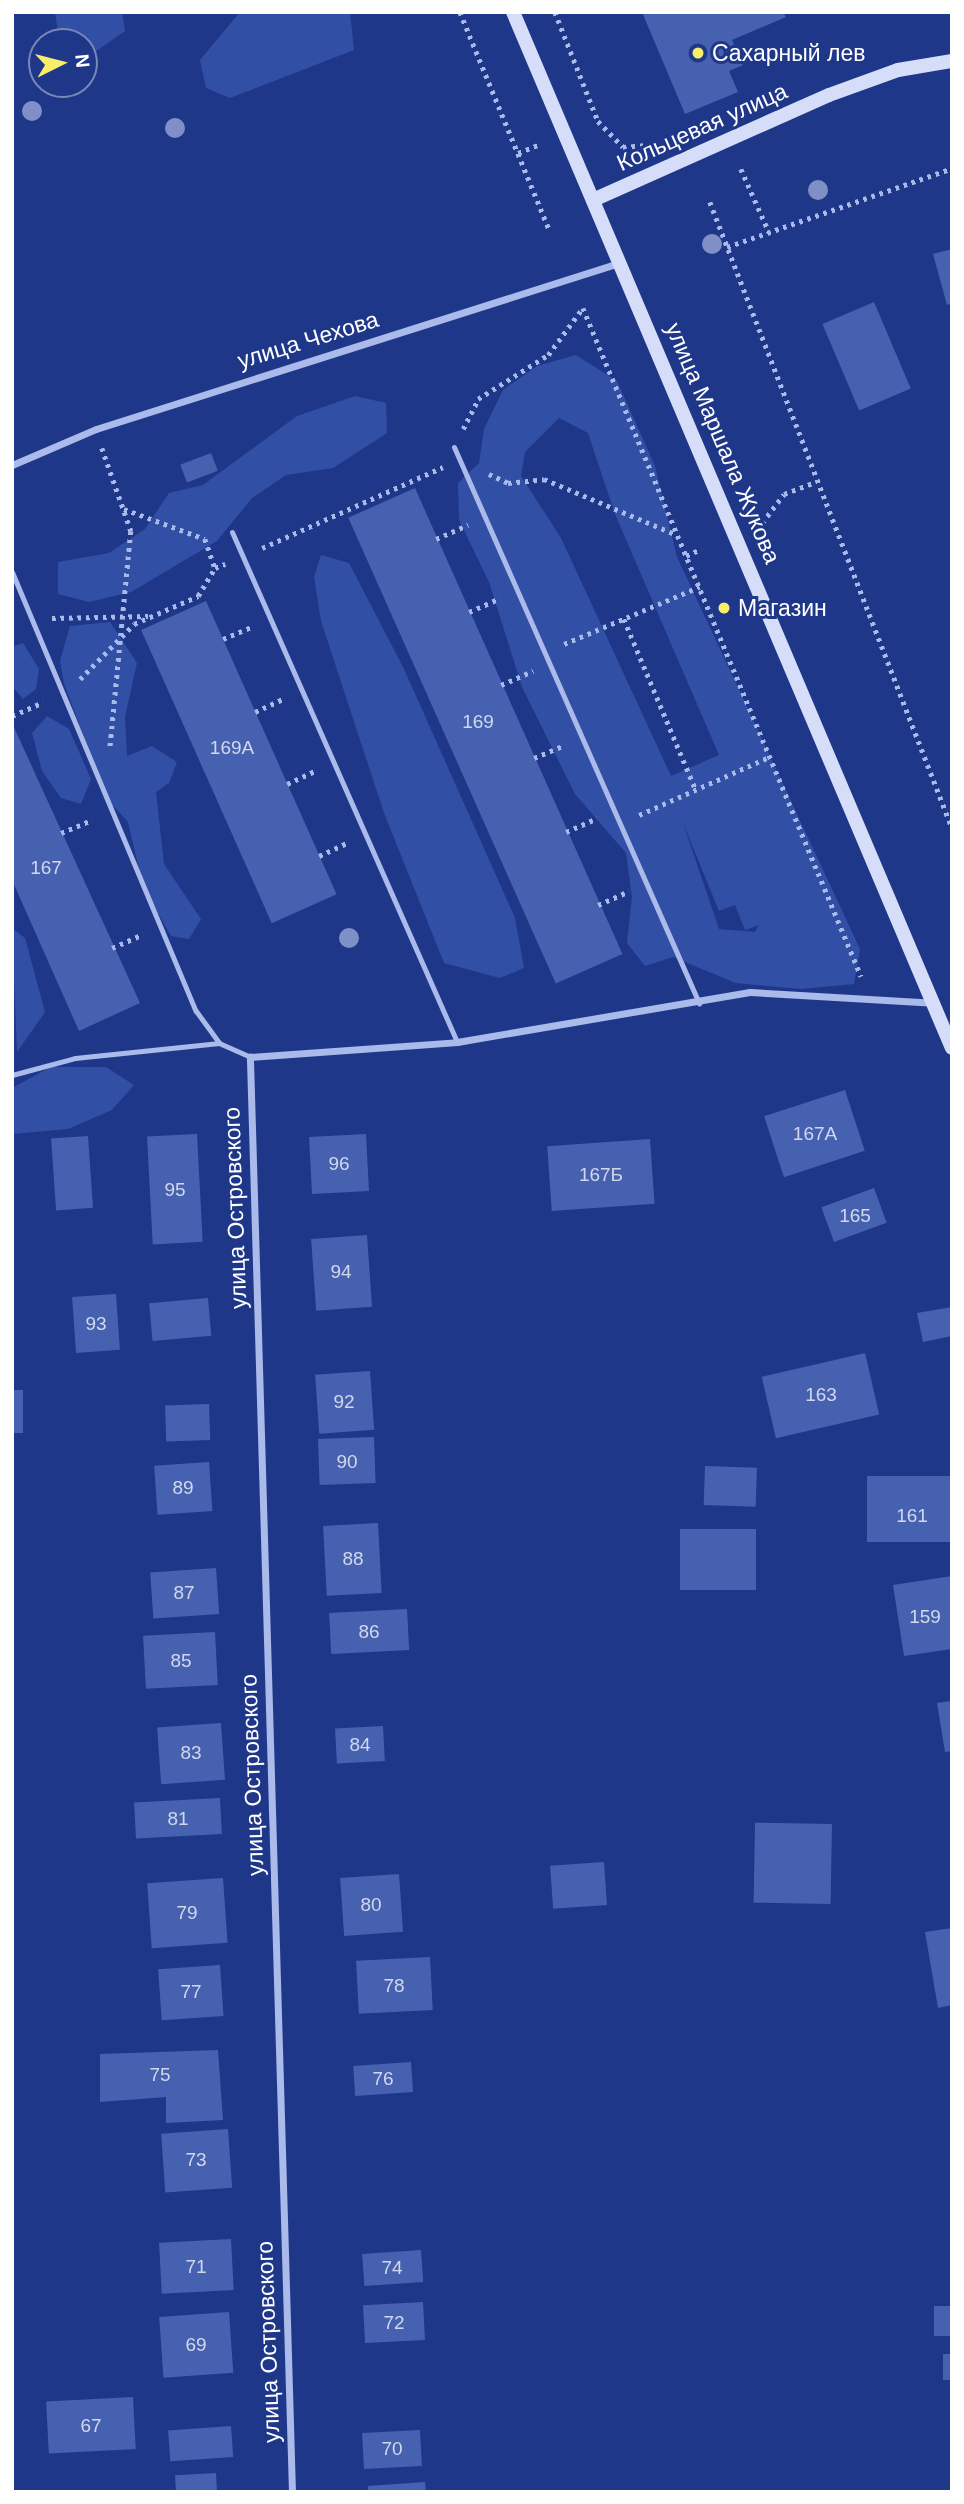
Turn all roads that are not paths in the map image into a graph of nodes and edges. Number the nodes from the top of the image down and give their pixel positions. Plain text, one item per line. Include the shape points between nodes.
1 (513, 12) edge
2 (952, 61) edge
3 (593, 200) junction
4 (620, 262) junction
5 (454, 447) road end
6 (12, 465) edge
7 (232, 532) dead end
8 (12, 572) edge
9 (699, 1003) junction
10 (933, 1003) junction
11 (457, 1042) junction
12 (219, 1043) junction
13 (952, 1048) edge
14 (250, 1057) junction
15 (12, 1076) edge
16 (292, 2492) edge

1 - 3 main road, улица Маршала Жукова
2 - 3 main road, Кольцевая улица via 898,71 829,95
3 - 4 main road, улица Маршала Жукова
4 - 6 street, улица Чехова via 96,429
4 - 10 main road, улица Маршала Жукова
5 - 9 lane
7 - 11 lane
8 - 12 lane via 196,1011
9 - 10 street via 750,992
9 - 11 street
10 - 13 main road, улица Маршала Жукова
11 - 14 street
12 - 14 lane
12 - 15 lane via 75,1058
14 - 16 street, улица Островского

